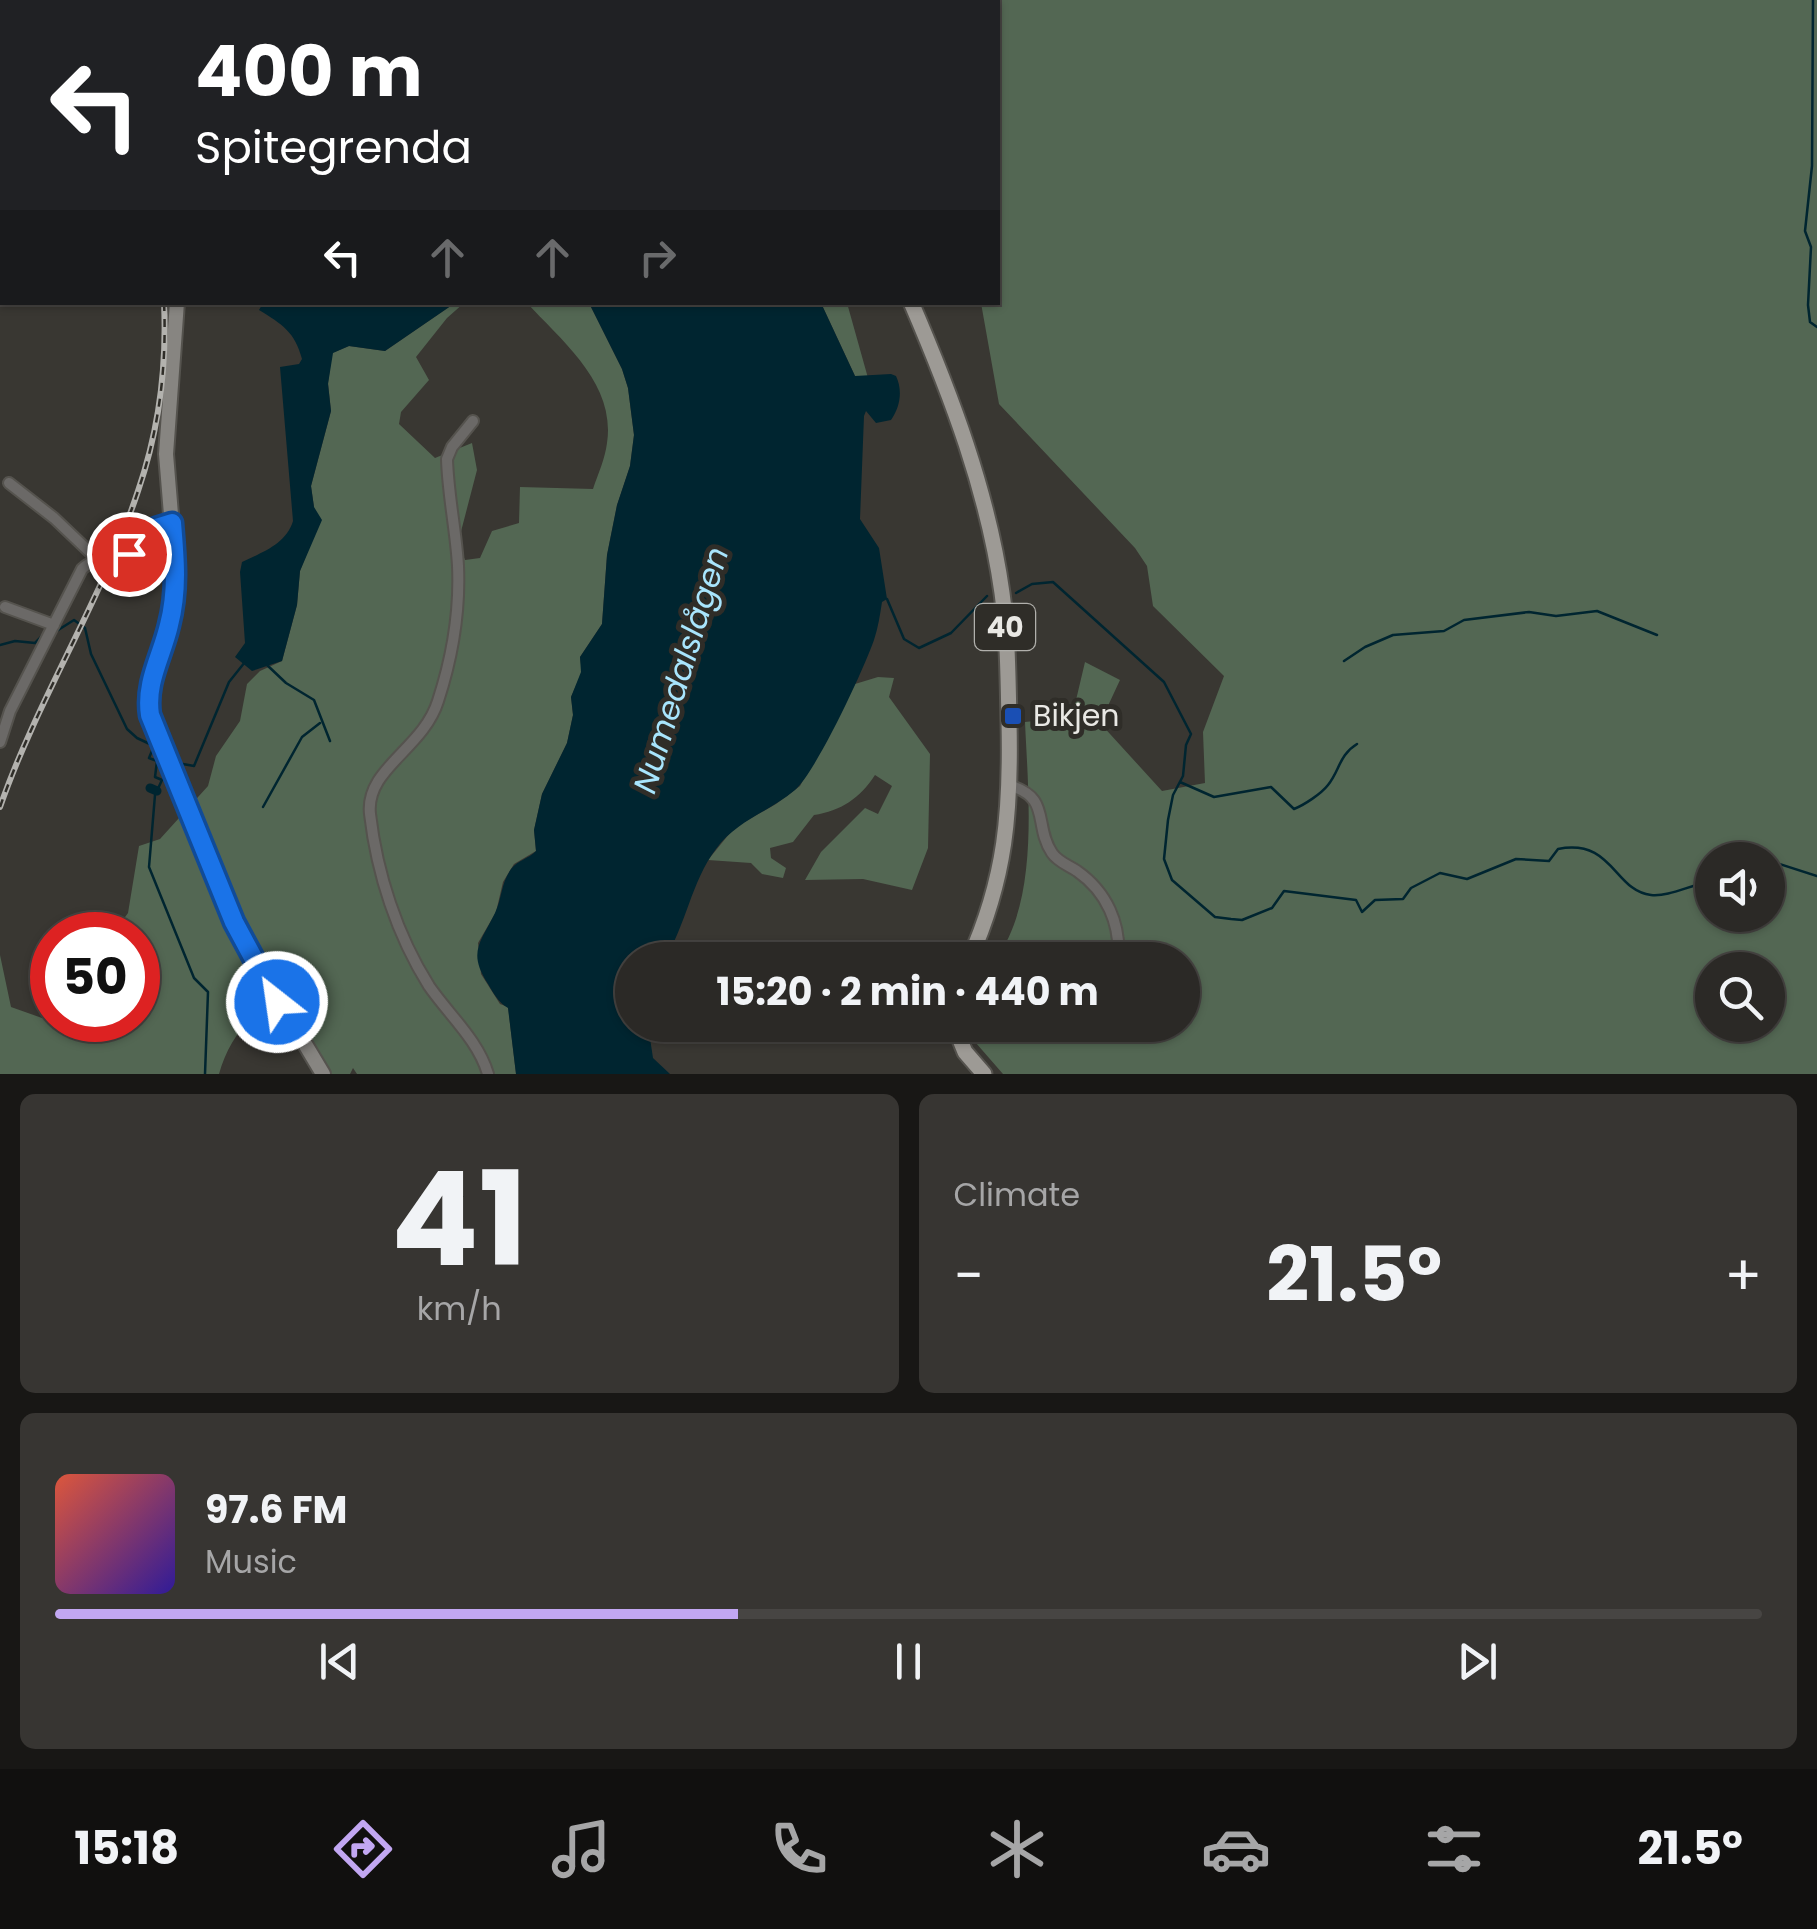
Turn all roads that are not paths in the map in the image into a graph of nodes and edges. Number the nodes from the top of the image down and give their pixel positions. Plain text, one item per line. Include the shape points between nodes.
1 (177, 305) edge
2 (912, 305) edge
3 (473, 421) dead end
4 (8, 483) dead end
5 (172, 523) junction
6 (97, 560) junction
7 (5, 608) dead end
8 (54, 625) junction
9 (0, 742) edge
10 (1008, 785) junction
11 (976, 942) edge
12 (1118, 942) edge
13 (962, 1042) edge
14 (323, 1074) edge
15 (488, 1074) edge
16 (984, 1074) edge

1 - 5 main road via 166,454
2 - 10 main road, 40 via 960,427 994,546 1005,624
3 - 15 street via 447,460 458,589 440,697 421,736 372,787 370,806 383,880 401,932
4 - 6 street
5 - 6 street via 156,528 129,554
5 - 14 main road via 174,602 150,686 150,715 240,934
6 - 8 street via 79,572
7 - 8 street
8 - 9 street
10 - 11 main road, 40 via 999,882
10 - 12 street via 1026,791 1039,807 1055,858 1098,889
13 - 16 main road

